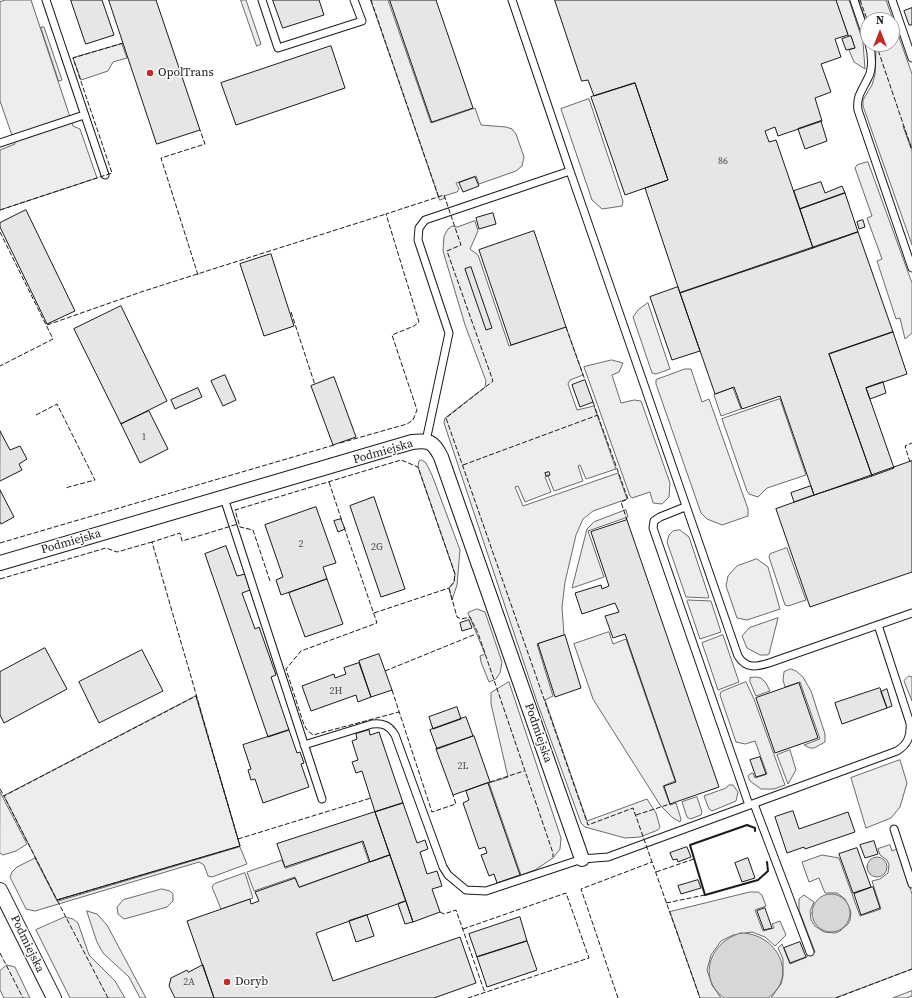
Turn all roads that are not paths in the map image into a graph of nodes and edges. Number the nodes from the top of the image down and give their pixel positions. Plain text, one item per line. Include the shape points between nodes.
1 (46, 0) edge
2 (262, 0) edge
3 (354, 0) edge
4 (512, 0) edge
5 (854, 0) edge
6 (892, 0) edge
7 (860, 18) edge
8 (869, 52) edge
9 (912, 58) edge
10 (84, 115) junction
11 (0, 143) edge
12 (570, 171) junction
13 (105, 175) dead end
14 (912, 268) edge
15 (426, 440) junction
16 (224, 498) junction
17 (685, 507) junction
18 (0, 563) edge
19 (912, 613) edge
20 (878, 625) junction
21 (304, 745) junction
22 (322, 799) dead end
23 (752, 805) junction
24 (894, 829) dead end
25 (582, 859) junction
26 (912, 884) edge
27 (0, 890) edge
28 (810, 952) dead end
29 (54, 998) edge

1 - 10 lane
2 - 3 lane via 278,48 362,21
4 - 12 lane
5 - 7 lane
6 - 9 lane
8 - 14 lane via 869,77 857,99 858,110
10 - 11 lane
10 - 13 lane
12 - 15 lane via 425,220 419,228 418,240 449,333
12 - 17 lane
15 - 16 street, Podmiejska
15 - 25 street, Podmiejska via 436,446 441,457
16 - 18 street, Podmiejska
16 - 21 lane
17 - 20 lane via 741,662 755,667
17 - 23 lane via 660,517 654,521 653,528
19 - 20 lane
20 - 23 lane via 910,723 911,733 904,746 897,752
21 - 22 lane
21 - 25 lane via 372,724 383,723 391,728 396,735 443,867 448,875 466,890 486,891
23 - 25 lane via 608,858
23 - 28 lane
24 - 26 lane
27 - 29 street, Podmiejska

